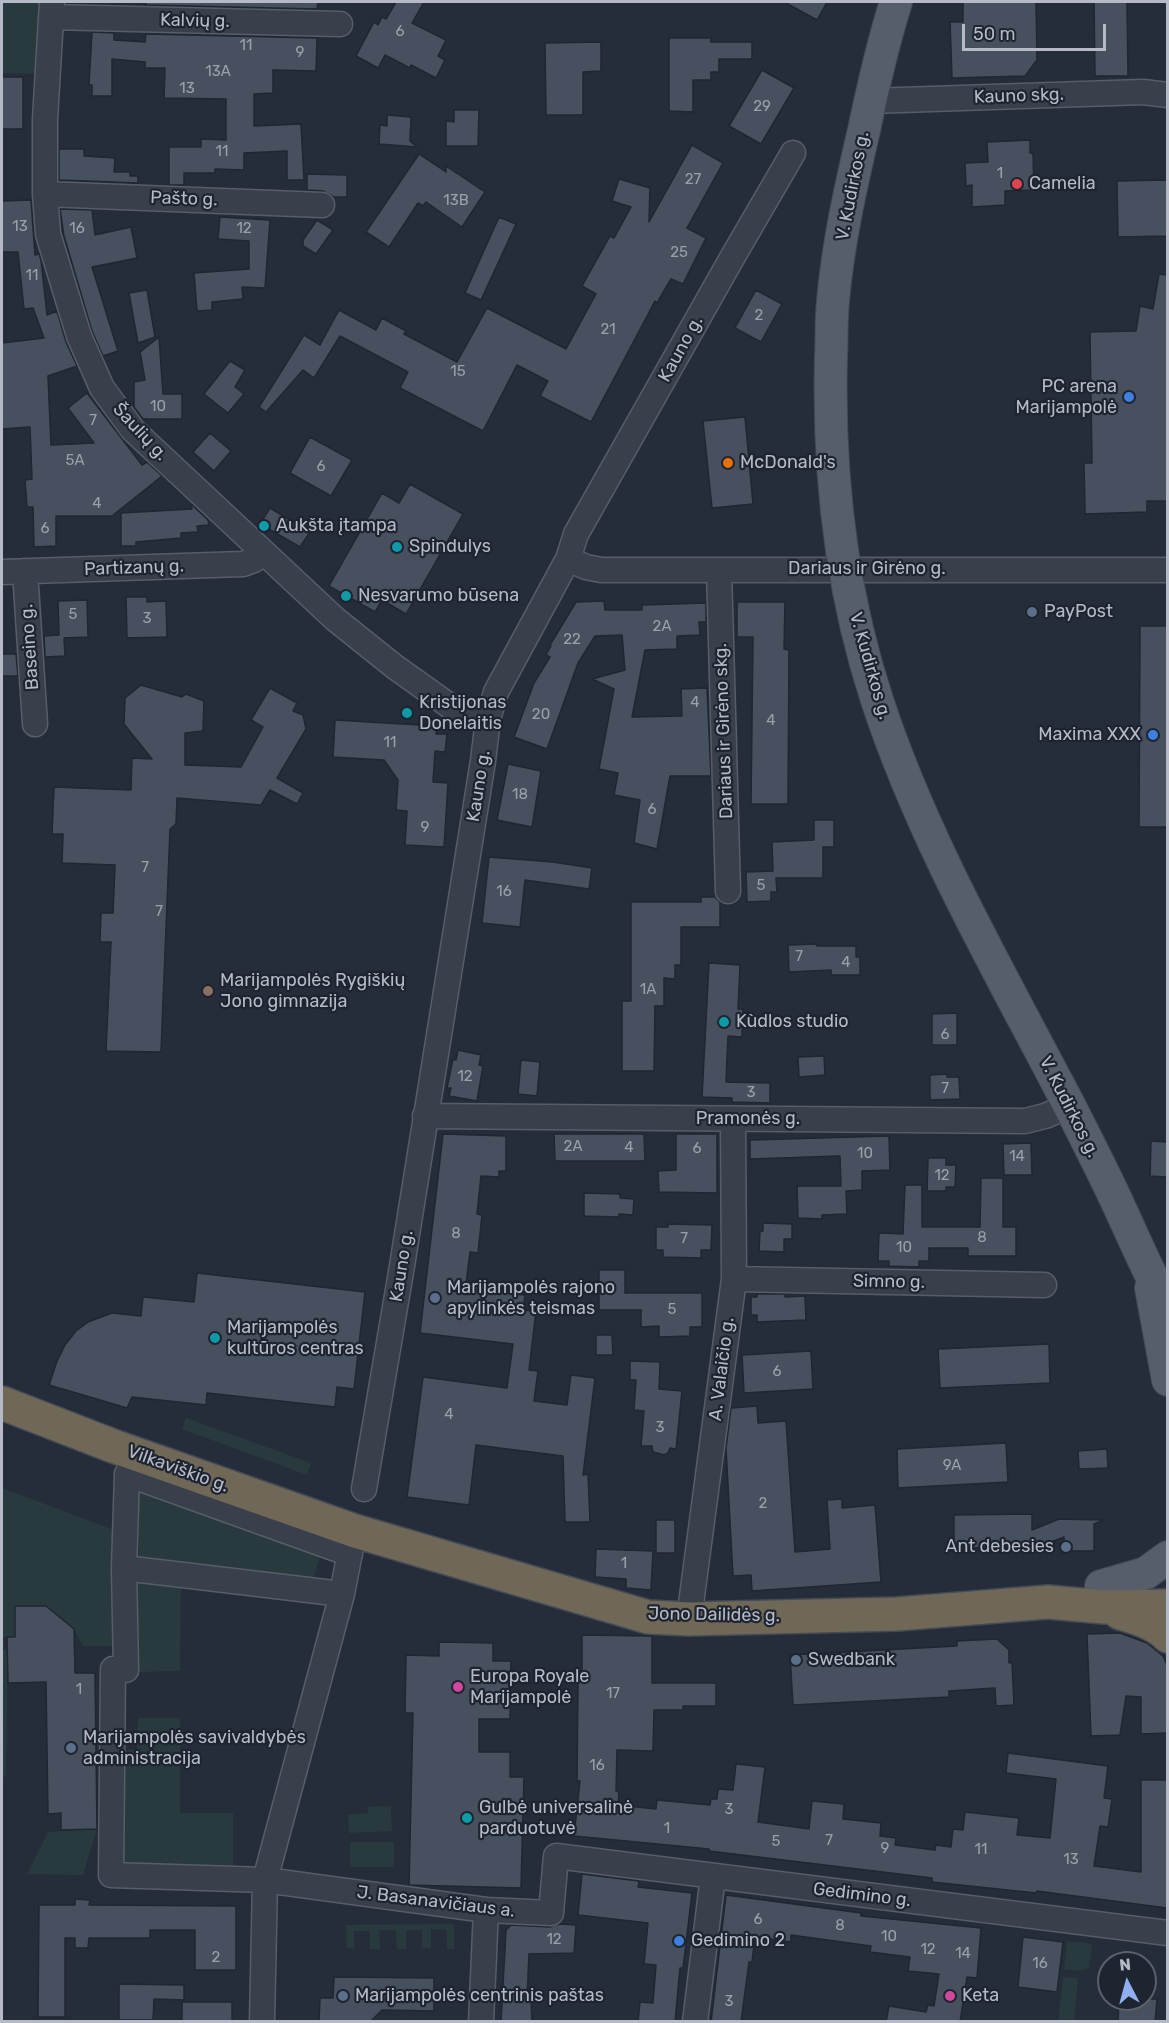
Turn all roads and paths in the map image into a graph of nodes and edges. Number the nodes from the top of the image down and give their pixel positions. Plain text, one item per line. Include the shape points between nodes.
1 (895, 5) edge
2 (52, 9) edge
3 (339, 24) dead end
4 (1167, 95) edge
5 (870, 101) junction
6 (793, 153) dead end
7 (45, 194) junction
8 (322, 205) dead end
9 (263, 552) junction
10 (568, 559) junction
11 (846, 569) junction
12 (718, 570) junction
13 (1167, 570) edge
14 (13, 571) edge
15 (488, 719) junction
16 (35, 724) dead end
17 (728, 891) dead end
18 (1069, 1106) junction
19 (425, 1116) junction
20 (733, 1119) junction
21 (1148, 1272) junction
22 (734, 1280) junction
23 (1044, 1285) dead end
24 (1167, 1309) edge
25 (1167, 1380) edge
26 (2, 1402) edge
27 (364, 1489) dead end
28 (352, 1544) junction
29 (1167, 1557) edge
30 (124, 1568) junction
31 (1167, 1584) edge
32 (342, 1594) junction
33 (1103, 1597) junction
34 (1167, 1606) edge
35 (689, 1619) junction
36 (1167, 1636) edge
37 (556, 1856) joint
38 (713, 1876) junction
39 (265, 1880) junction
40 (486, 1910) junction
41 (1167, 1933) edge
42 (262, 2022) edge
43 (482, 2022) edge
44 (695, 2022) edge

1 - 5 main road, V. Kudirkos g.
2 - 3 street, Kalvių g.
2 - 7 street, Šaulių g.
4 - 5 street, Kauno skg. via 1143,92
5 - 11 main road, V. Kudirkos g. via 833,302 833,471
6 - 10 street, Kauno g. via 576,534
7 - 8 street, Pašto g.
7 - 9 street, Šaulių g. via 48,234 79,336 102,388 133,430
9 - 14 street, Partizanų g. via 243,564
9 - 15 street, Šaulių g. via 335,619 395,667 454,709
10 - 12 street, Dariaus ir Girėno g. via 601,570
10 - 15 street, Kauno g. via 496,692
11 - 12 street, Dariaus ir Girėno g.
11 - 13 street, Dariaus ir Girėno g.
11 - 18 main road, V. Kudirkos g. via 868,673 916,798 959,894
12 - 17 street, Dariaus ir Girėno skg.
14 - 16 street, Baseino g.
15 - 19 street, Kauno g.
18 - 20 street, Pramonės g. via 1025,1120
18 - 21 main road, V. Kudirkos g.
19 - 20 street, Pramonės g.
19 - 27 street, Kauno g.
20 - 22 street, A. Valaičio g.
21 - 24 main road, V. Kudirkos g.
21 - 25 main road, V. Kudirkos g.
22 - 23 street, Simno g.
22 - 35 street, A. Valaičio g.
26 - 28 highway, Vilkaviškio g.
28 - 30 street via 128,1474
28 - 32 street
28 - 35 highway, Jono Dailidės g. via 648,1617
29 - 33 main road via 1146,1574
30 - 32 street
30 - 39 street, J. Basanavičiaus a. via 126,1670 113,1670 111,1875
31 - 33 highway
32 - 39 street
33 - 34 highway
33 - 35 highway, Jono Dailidės g. via 897,1614
33 - 36 highway
37 - 38 street, Gedimino g.
37 - 40 street, J. Basanavičiaus a. via 550,1913
38 - 41 street, Gedimino g.
38 - 44 street
39 - 40 street, J. Basanavičiaus a.
39 - 42 street
40 - 43 street

